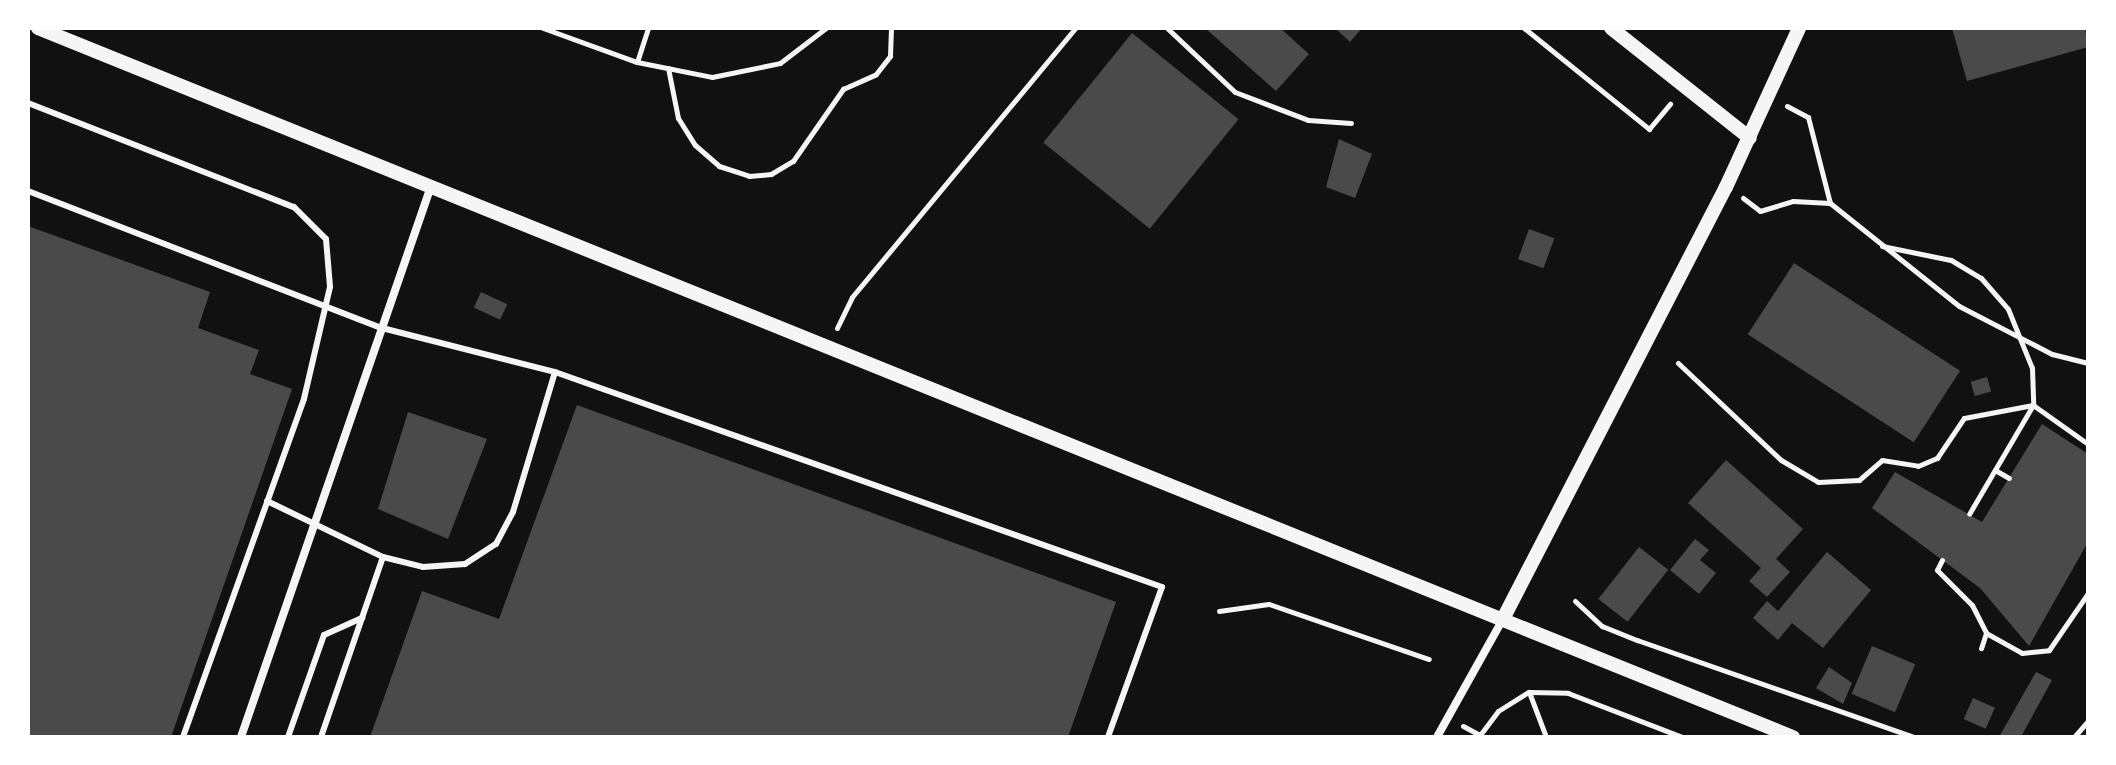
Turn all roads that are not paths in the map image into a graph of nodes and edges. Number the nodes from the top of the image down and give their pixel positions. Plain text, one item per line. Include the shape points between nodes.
1 (38, 28) edge
2 (1611, 28) edge
3 (1799, 28) edge
4 (28, 103) edge
5 (1750, 138) junction
6 (432, 184) junction
7 (28, 191) edge
8 (326, 306) junction
9 (382, 328) junction
10 (555, 372) junction
11 (267, 501) junction
12 (317, 525) junction
13 (383, 557) junction
14 (1504, 617) junction
15 (362, 618) junction
16 (183, 737) edge
17 (241, 737) edge
18 (288, 737) edge
19 (321, 737) edge
20 (1108, 737) edge
21 (1437, 737) edge
22 (1793, 737) edge

1 - 6 street
2 - 5 street
3 - 5 street
4 - 8 lane via 315,221 331,262
5 - 14 street
6 - 9 street
6 - 14 street
7 - 8 lane
8 - 9 lane
8 - 11 lane
9 - 10 lane
9 - 12 street
10 - 13 lane via 513,512 496,544 465,564 423,567
10 - 20 lane via 1162,587
11 - 12 lane
11 - 16 lane
12 - 13 lane
12 - 17 street
13 - 15 lane
14 - 21 street
14 - 22 street
15 - 18 lane via 324,635
15 - 19 lane

